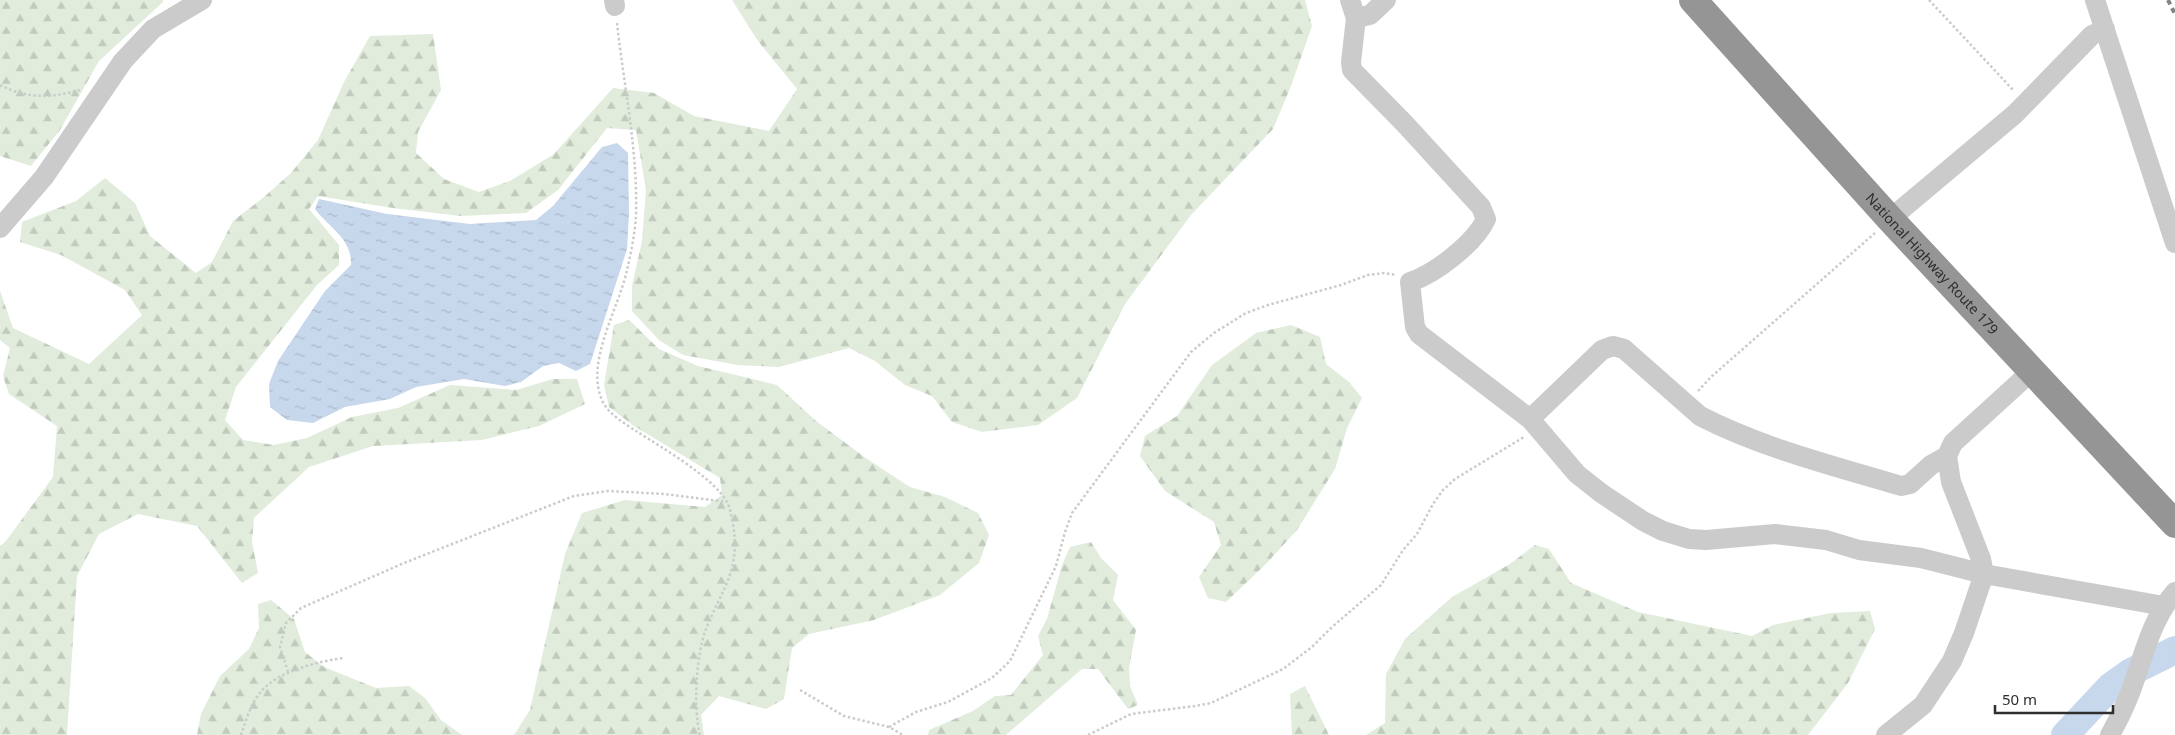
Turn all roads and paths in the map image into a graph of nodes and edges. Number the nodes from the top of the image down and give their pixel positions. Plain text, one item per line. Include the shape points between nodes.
1 (202, 0) edge
2 (1386, 0) edge
3 (1693, 0) edge
4 (1928, 0) edge
5 (2095, 0) edge
6 (614, 3) edge
7 (1353, 9) edge
8 (2105, 29) junction
9 (0, 85) edge
10 (104, 89) junction
11 (2026, 103) junction
12 (1890, 219) junction
13 (0, 228) edge
14 (2175, 243) edge
15 (1410, 282) junction
16 (2032, 371) junction
17 (1685, 405) junction
18 (1534, 424) junction
19 (1947, 456) junction
20 (727, 502) junction
21 (2175, 524) edge
22 (1984, 574) junction
23 (2169, 599) edge
24 (344, 658) dead end
25 (288, 672) junction
26 (800, 690) dead end
27 (889, 727) junction
28 (241, 735) edge
29 (700, 735) edge
30 (903, 735) edge
31 (1088, 735) edge
32 (1886, 735) edge
33 (2110, 735) edge

1 - 10 street via 154,29 123,61
2 - 7 street via 1370,15
3 - 12 highway, National Highway Route 179
4 - 11 path
5 - 8 street
6 - 20 path via 632,139 636,217 627,272 600,356 597,384 602,402 617,419 678,458 707,480
7 - 15 street via 1352,70 1475,200 1486,219 1470,242 1425,277
8 - 11 street via 2092,35
8 - 14 street
9 - 10 path via 15,93 38,97 60,96 90,88
10 - 13 street via 44,177
11 - 12 street
12 - 16 highway, National Highway Route 179
12 - 17 path via 1711,377
15 - 18 street via 1419,334
15 - 27 path via 1400,275 1384,272 1268,305 1246,313 1191,352 1072,513 1056,566 1010,661 992,678 948,702 916,712
16 - 19 street via 1953,443
16 - 21 highway, National Highway Route 179
17 - 18 street via 1624,349 1613,346 1602,350
17 - 19 street via 1714,423 1788,451 1901,486 1910,484
18 - 22 street via 1577,474 1629,512 1663,531 1689,539 1706,540 1775,534 1826,540 1859,550 1921,558
18 - 31 path via 1443,490 1417,534 1380,585 1283,669 1211,702 1131,714
19 - 22 street via 1951,482
20 - 25 path via 608,491 574,496 300,608 286,623 280,647
20 - 29 path via 733,525 734,567 705,630 698,676 696,720
22 - 23 street
22 - 32 street via 1952,661 1923,705
23 - 33 street via 2154,623
24 - 25 path
25 - 28 path via 260,691
26 - 27 path via 844,716
27 - 30 path

